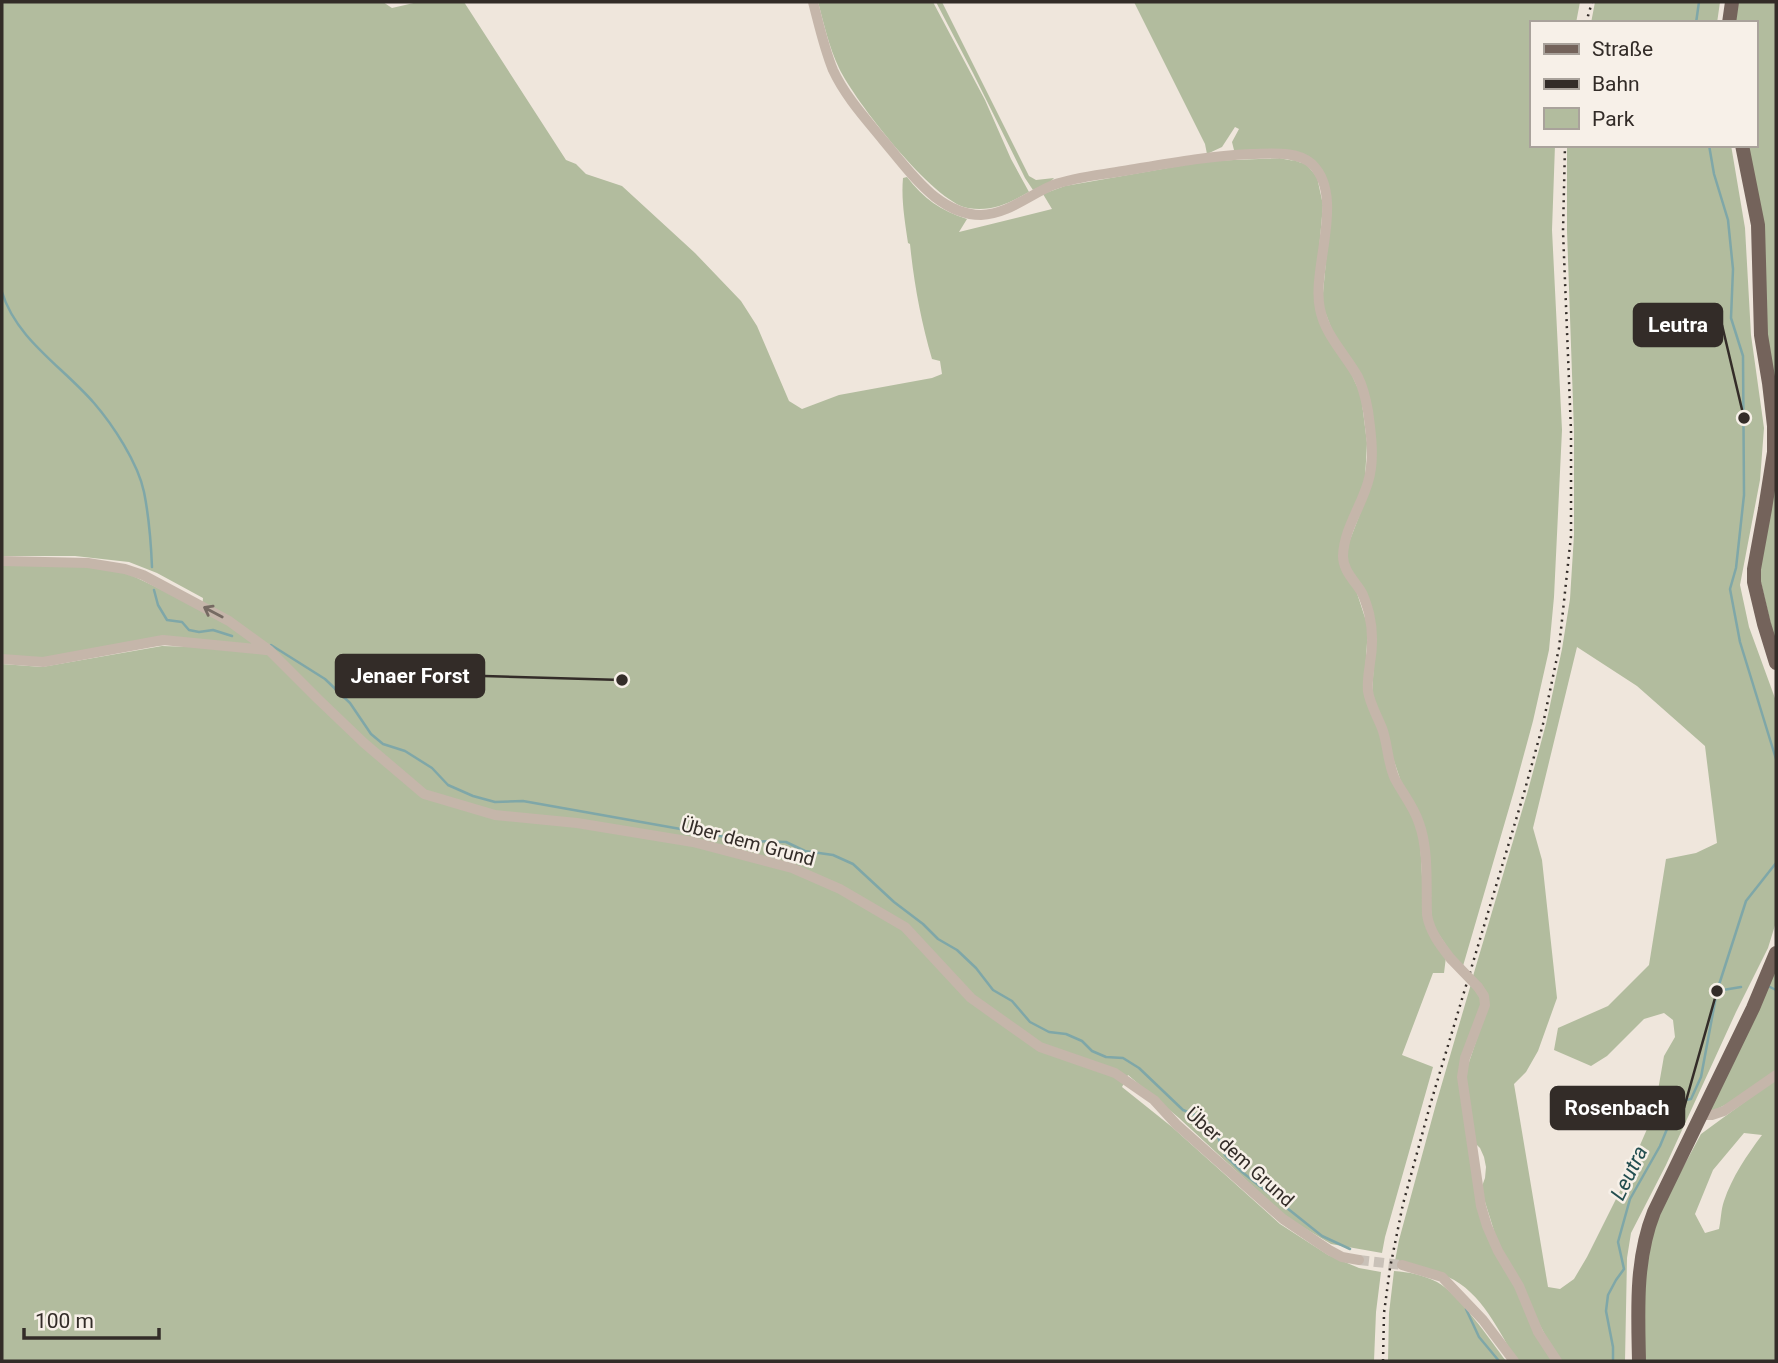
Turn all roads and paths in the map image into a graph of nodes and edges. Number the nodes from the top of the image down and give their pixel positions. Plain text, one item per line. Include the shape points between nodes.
1 (813, 2) edge
2 (1732, 2) edge
3 (1729, 21) edge
4 (1742, 147) edge
5 (2, 561) edge
6 (269, 650) junction
7 (2, 659) edge
8 (1776, 663) edge
9 (1776, 953) edge
10 (1776, 1075) edge
11 (1701, 1115) junction
12 (1359, 1260) tunnel mouth
13 (1402, 1265) tunnel mouth
14 (1514, 1361) edge
15 (1557, 1361) edge
16 (1639, 1361) edge

1 - 15 street, bridge via 824,45 844,90 906,168 953,209 984,215 1073,180 1208,157 1294,155 1308,161 1320,175 1327,216 1318,304 1324,324 1359,379 1368,409 1369,480 1343,555 1372,626 1368,687 1391,768 1421,827 1429,925 1484,996 1462,1077 1481,1206 1532,1320
2 - 3 main road
4 - 8 main road via 1758,225 1761,335 1774,426 1754,582
6 -> 5 street, Über dem Grund via 229,621 143,575 88,563
6 - 7 street via 163,640 43,662
6 - 12 street, Über dem Grund via 424,794 495,815 692,842 793,868 840,889 905,927 971,998 1040,1046 1115,1073 1154,1100 1283,1219 1329,1250
9 - 11 main road
10 - 11 street via 1724,1111
11 - 16 main road via 1647,1230 1639,1273
13 - 14 street via 1442,1277

